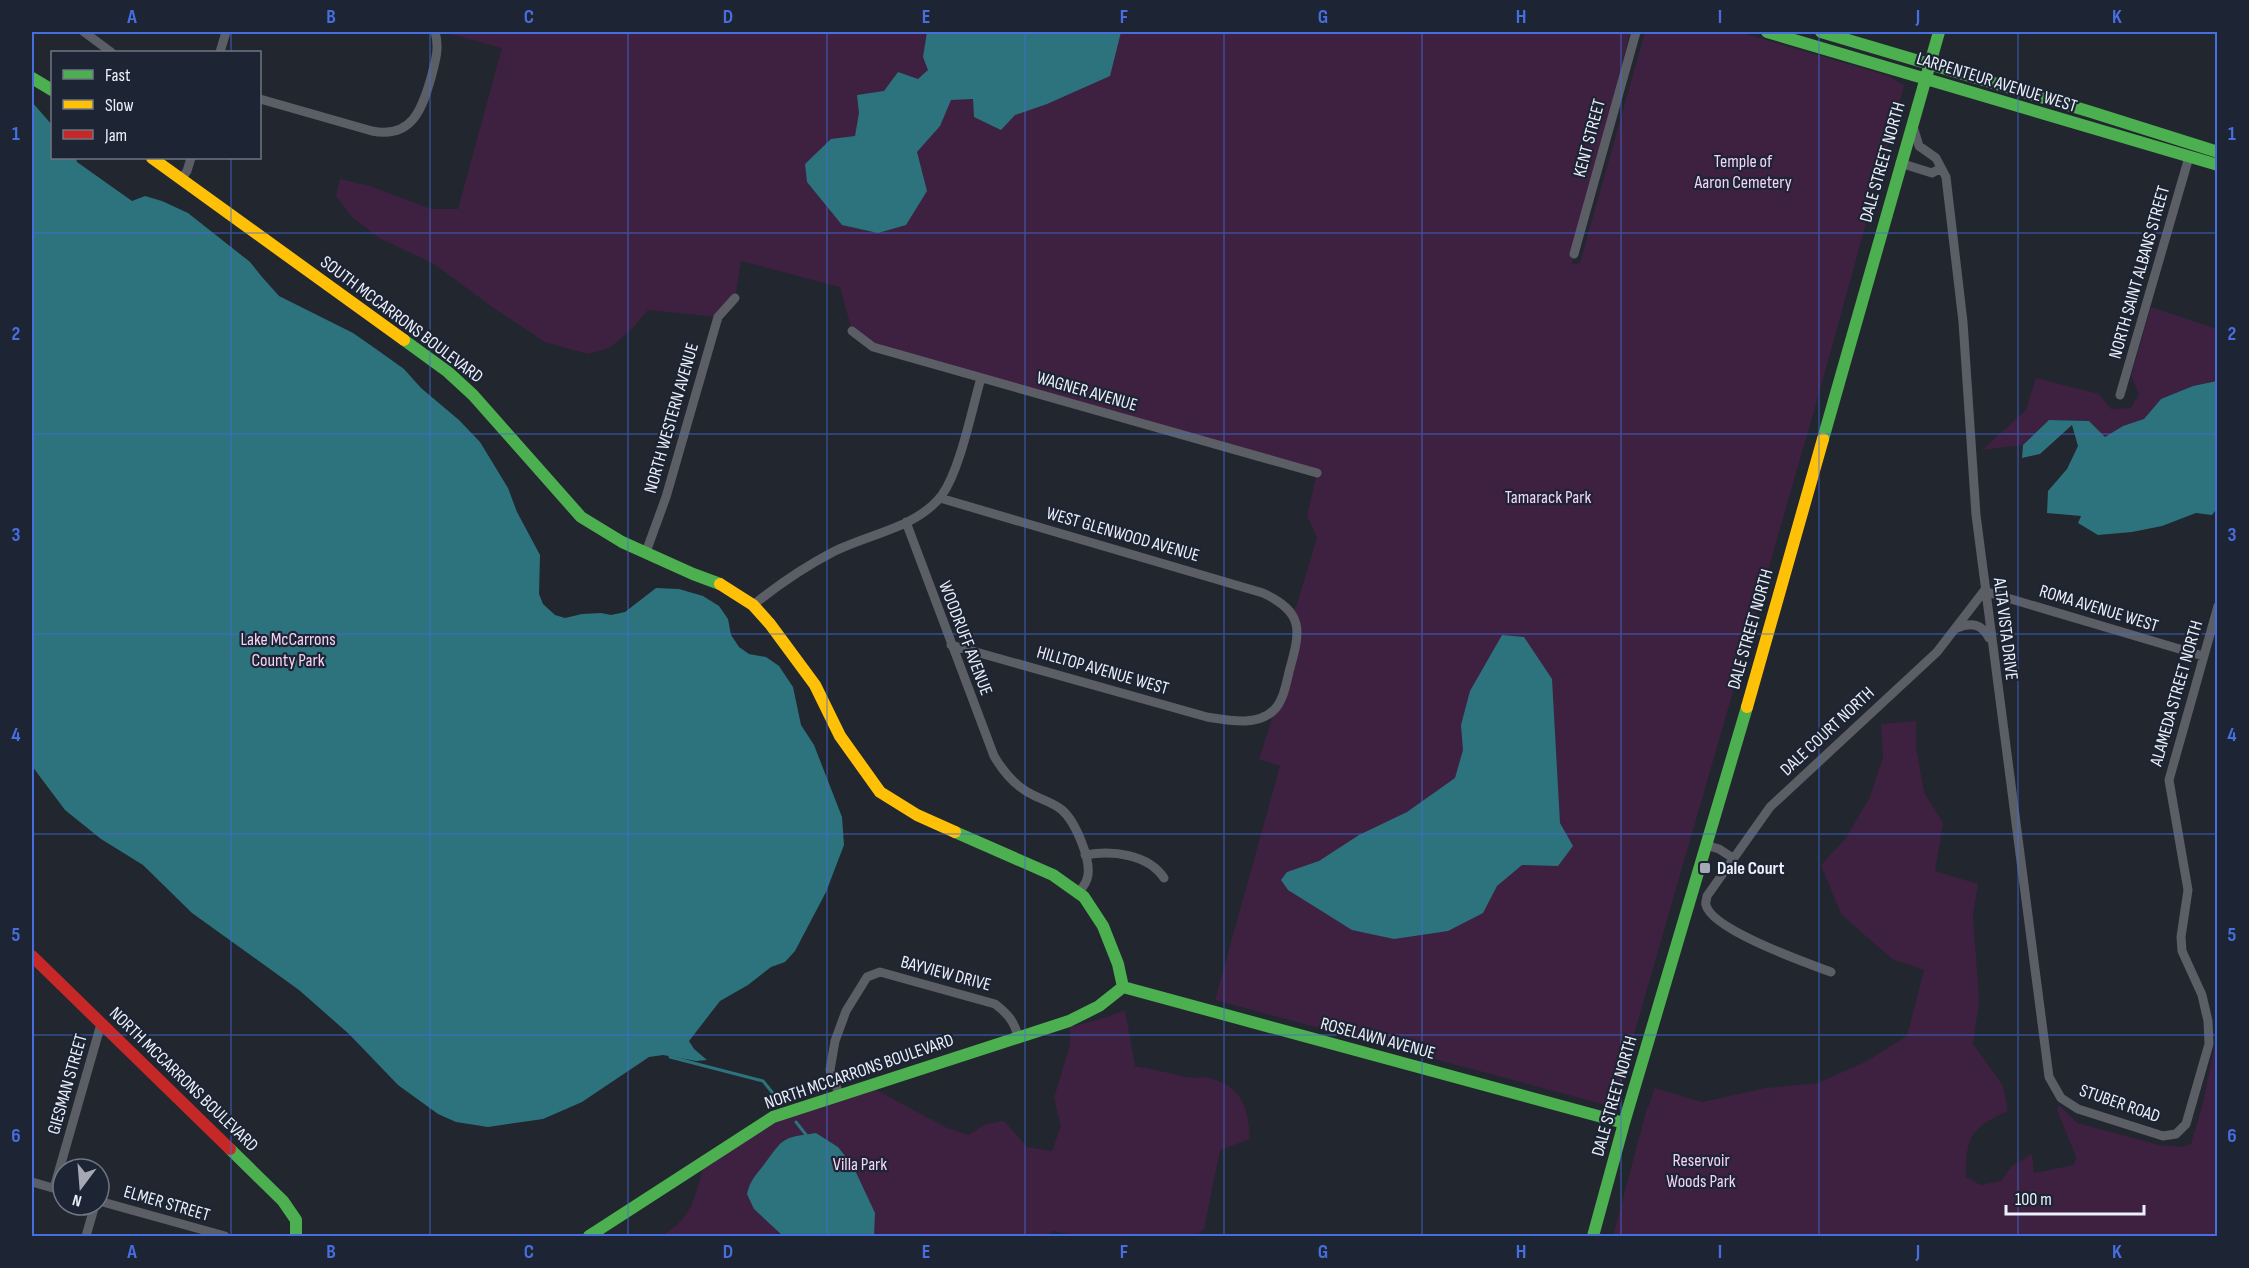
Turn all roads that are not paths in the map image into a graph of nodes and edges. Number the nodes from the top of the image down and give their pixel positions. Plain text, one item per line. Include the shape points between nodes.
1 (84, 32) edge
2 (226, 32) edge
3 (435, 32) edge
4 (1636, 32) edge
5 (1767, 32) edge
6 (1821, 32) edge
7 (1939, 32) edge
8 (110, 51) edge
9 (220, 51) edge
10 (1929, 63) junction
11 (32, 78) edge
12 (1924, 79) junction
13 (51, 89) edge
14 (261, 99) edge
15 (1912, 122) junction
16 (2217, 152) edge
17 (2189, 157) junction
18 (154, 159) edge
19 (191, 159) edge
20 (1900, 163) junction
21 (2217, 165) edge
22 (1941, 168) junction
23 (182, 178) junction
24 (1574, 254) dead end
25 (735, 298) dead end
26 (852, 331) dead end
27 (981, 378) junction
28 (2120, 395) dead end
29 (1317, 473) dead end
30 (940, 498) junction
31 (906, 522) junction
32 (646, 552) junction
33 (1984, 591) junction
34 (753, 605) junction
35 (2217, 606) edge
36 (1957, 628) junction
37 (1991, 643) junction
38 (951, 645) junction
39 (2203, 656) junction
40 (1247, 721) joint
41 (1706, 845) junction
42 (1085, 855) junction
43 (1733, 858) junction
44 (1164, 878) dead end
45 (1080, 891) junction
46 (32, 956) edge
47 (1831, 972) dead end
48 (1123, 987) junction
49 (101, 1024) junction
50 (1018, 1037) junction
51 (2056, 1092) joint
52 (839, 1094) junction
53 (1624, 1123) junction
54 (2176, 1134) joint
55 (66, 1157) edge
56 (32, 1182) edge
57 (51, 1187) edge
58 (111, 1204) edge
59 (92, 1217) edge
60 (86, 1236) edge
61 (225, 1236) edge
62 (296, 1236) edge
63 (589, 1236) edge
64 (1593, 1236) edge

1 - 8 street
2 - 9 street
3 - 14 street via 438,49 420,111 398,130 372,131
4 - 24 street, KENT STREET
5 - 12 street, LARPENTEUR AVENUE WEST
6 - 10 street, LARPENTEUR AVENUE WEST
7 - 10 street, DALE STREET NORTH
10 - 12 street, DALE STREET NORTH
10 - 16 street, LARPENTEUR AVENUE WEST
11 - 13 street
12 - 15 street, DALE STREET NORTH
12 - 17 street, LARPENTEUR AVENUE WEST
15 - 20 street, DALE STREET NORTH
15 - 22 street via 1919,146 1936,158
17 - 21 street, LARPENTEUR AVENUE WEST
17 - 28 street, NORTH SAINT ALBANS STREET
18 - 23 street, SOUTH MCCARRONS BOULEVARD
19 - 23 street
20 - 22 street via 1932,173
20 - 41 street, DALE STREET NORTH
22 - 33 street, ALTA VISTA DRIVE via 1946,177 1963,322
23 - 32 street, SOUTH MCCARRONS BOULEVARD via 448,372 581,517
25 - 32 street, NORTH WESTERN AVENUE via 718,317 666,497
26 - 27 street, WAGNER AVENUE via 873,347
27 - 29 street, WAGNER AVENUE
27 - 30 street via 954,469
30 - 31 street
30 - 40 street, WEST GLENWOOD AVENUE via 1280,601 1292,613 1298,639 1282,696 1273,711
31 - 34 street via 834,551 784,580
31 - 38 street, WOODRUFF AVENUE
32 - 34 street, SOUTH MCCARRONS BOULEVARD via 726,586
33 - 36 street, DALE COURT NORTH
33 - 37 street, ALTA VISTA DRIVE
33 - 39 street, ROMA AVENUE WEST
34 - 45 street, SOUTH MCCARRONS BOULEVARD via 815,685 840,736 880,792 917,815 1053,875
35 - 39 street, ALAMEDA STREET NORTH
36 - 37 street via 1974,624 1984,629
36 - 43 street, DALE COURT NORTH via 1937,652 1778,800
37 - 51 street, ALTA VISTA DRIVE via 2049,1077
38 - 40 street, HILLTOP AVENUE WEST via 1207,717
38 - 42 street, WOODRUFF AVENUE via 997,762 1020,787 1063,811 1076,828
39 - 54 street, ALAMEDA STREET NORTH via 2169,780 2188,891 2182,951 2202,995 2209,1044 2186,1124
41 - 43 street
41 - 53 street, DALE STREET NORTH
42 - 44 street via 1120,853 1157,867
42 - 45 street, WOODRUFF AVENUE via 1088,878
43 - 47 street, DALE COURT NORTH via 1707,896 1706,905 1712,915 1750,939
45 - 48 street, SOUTH MCCARRONS BOULEVARD via 1104,924
46 - 49 street, NORTH MCCARRONS BOULEVARD
48 - 50 street, NORTH MCCARRONS BOULEVARD via 1087,1014
48 - 53 street, ROSELAWN AVENUE
49 - 55 street, GIESMAN STREET
49 - 62 street, NORTH MCCARRONS BOULEVARD via 283,1201 296,1220
50 - 52 street, NORTH MCCARRONS BOULEVARD
50 - 52 street, BAYVIEW DRIVE via 1016,1026 995,1004 880,972 867,977 846,1011 835,1041 830,1070
51 - 54 street, STUBER ROAD via 2078,1109 2163,1136
52 - 63 street, NORTH MCCARRONS BOULEVARD via 773,1117
53 - 64 street, DALE STREET NORTH
56 - 57 street
58 - 61 street, ELMER STREET
59 - 60 street

